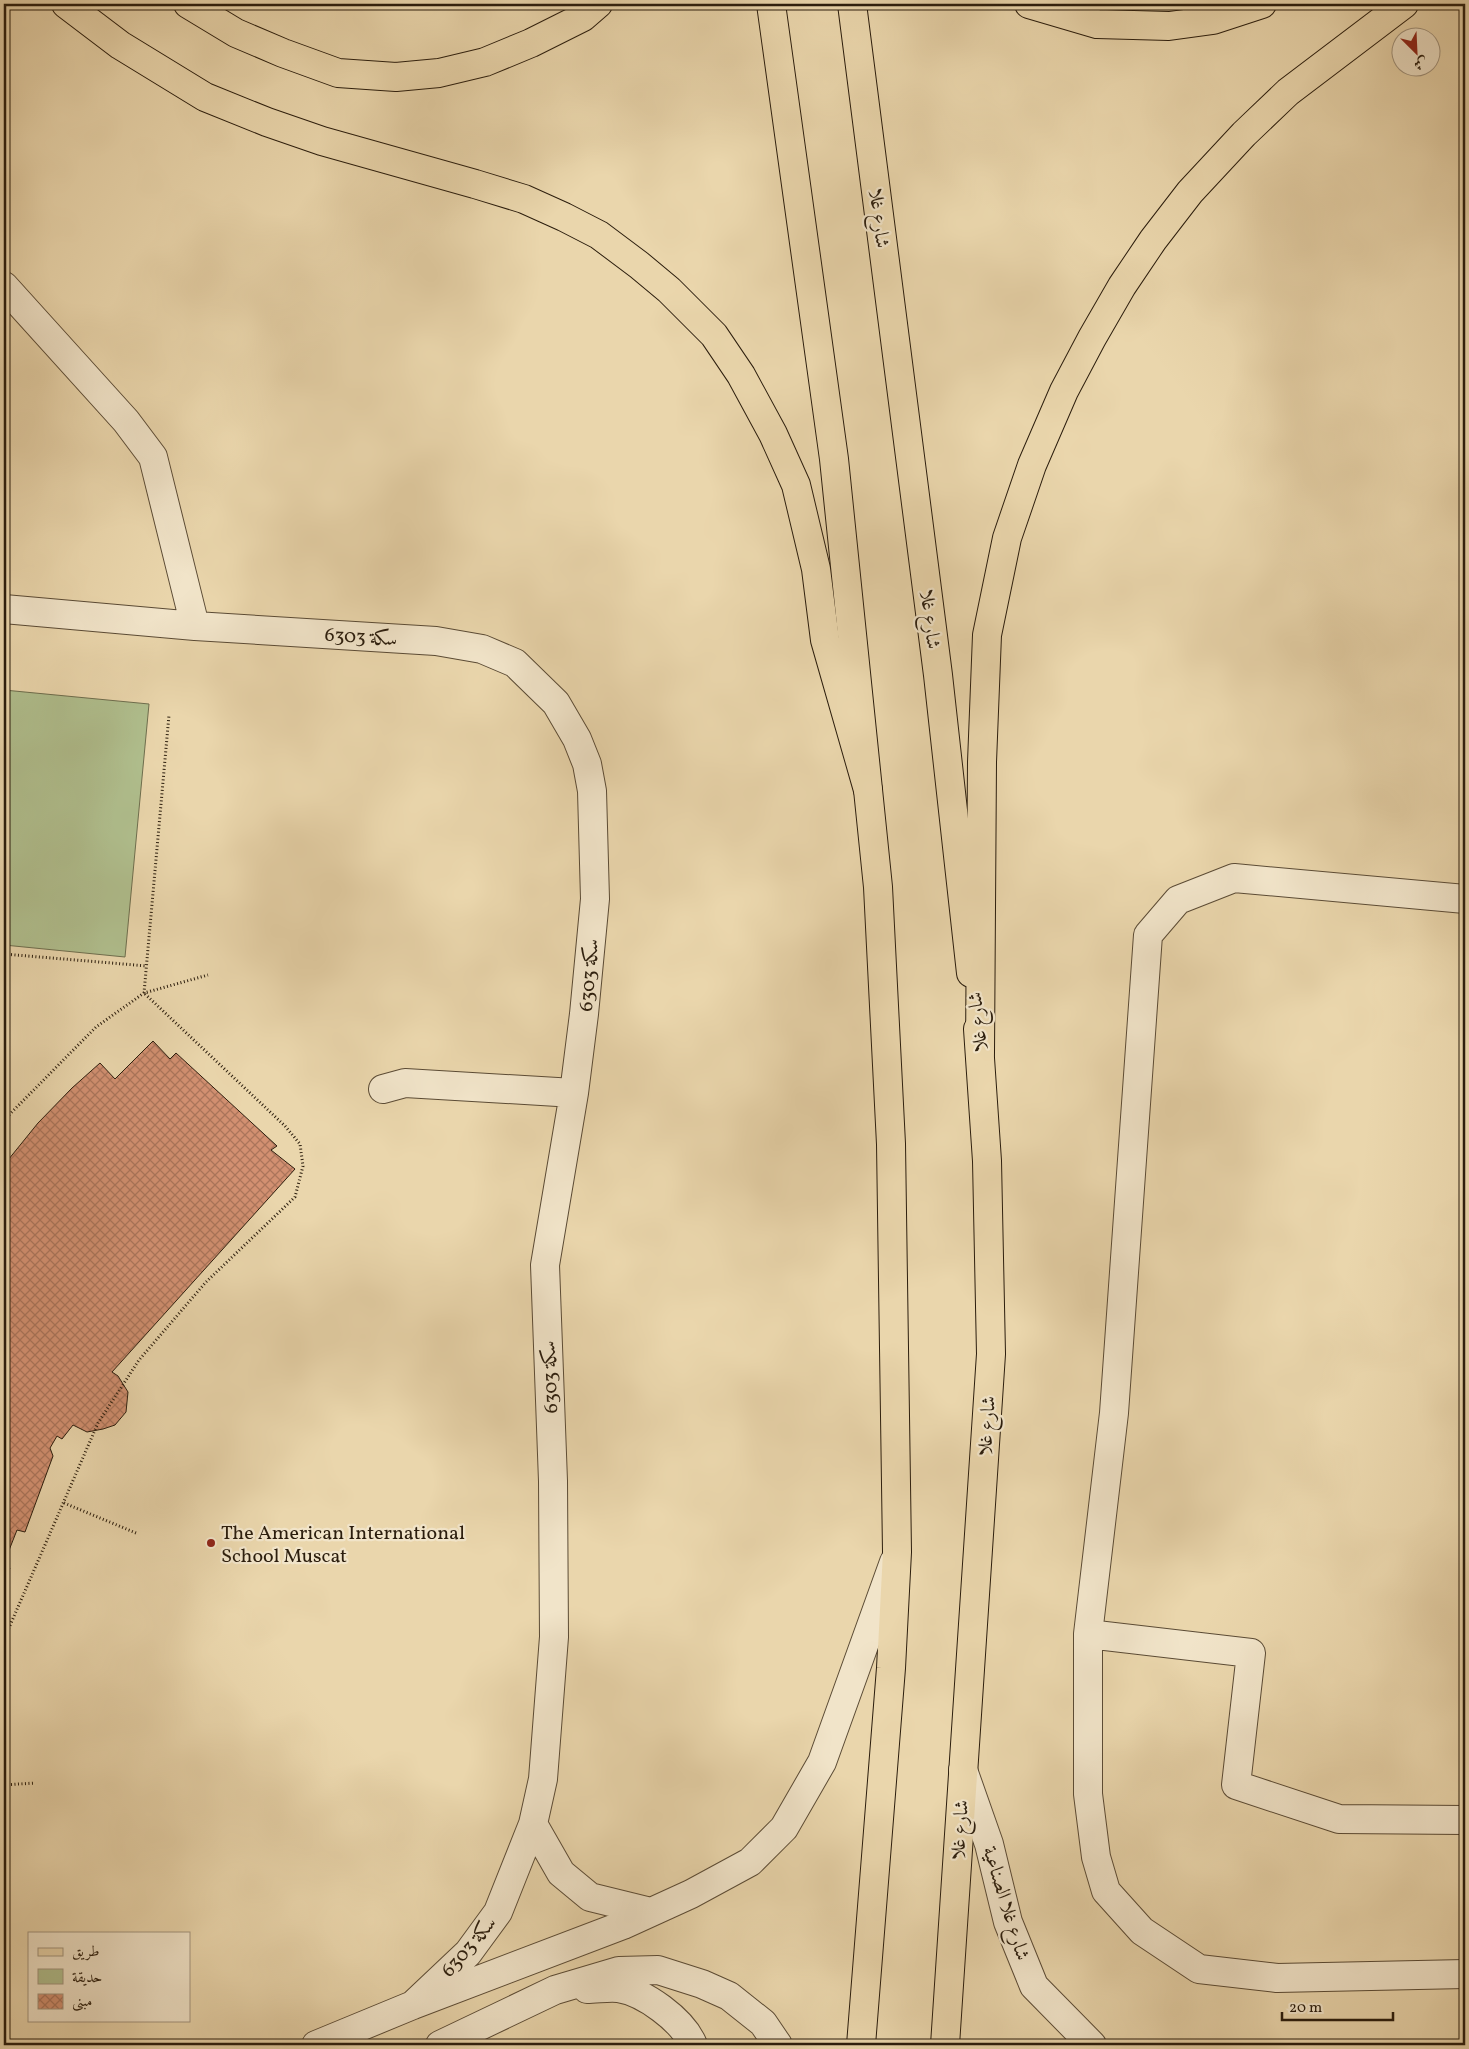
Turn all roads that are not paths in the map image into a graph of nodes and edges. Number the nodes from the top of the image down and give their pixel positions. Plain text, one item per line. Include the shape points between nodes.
1 (66, 4) edge
2 (188, 4) edge
3 (598, 4) edge
4 (771, 4) edge
5 (852, 4) edge
6 (1029, 4) edge
7 (1262, 4) edge
8 (1404, 4) edge
9 (4, 286) edge
10 (4, 609) edge
11 (195, 626) junction
12 (868, 790) junction
13 (1465, 899) edge
14 (980, 1053) junction
15 (383, 1089) dead end
16 (574, 1094) junction
17 (897, 1552) junction
18 (1088, 1634) junction
19 (963, 1770) junction
20 (1465, 1820) edge
21 (533, 1824) junction
22 (651, 1912) junction
23 (1465, 1974) edge
24 (556, 1990) junction
25 (413, 2005) junction
26 (316, 2045) edge
27 (440, 2045) edge
28 (692, 2045) edge
29 (778, 2045) edge
30 (861, 2045) edge
31 (945, 2045) edge
32 (1092, 2045) edge

1 - 12 main road via 120,45 205,97 322,141 475,184 564,217 599,235 640,265 714,335 741,375 796,484 816,569 825,640
2 - 3 main road via 236,33 338,73 396,77 440,73 485,62 566,26
4 - 12 main road via 834,459
5 - 14 main road, شارع غلا via 938,675
6 - 7 main road via 1097,24 1169,26 1213,20
8 - 14 main road via 1288,92 1190,192 1153,240 1109,308 1064,392 1032,465 1007,538 987,635 982,762
9 - 11 street via 126,421 153,458
10 - 11 street, سكة 6303
11 - 16 street, سكة 6303 via 436,641 482,649 516,663 556,703 577,739 592,791 594,899
12 - 17 main road via 878,887 891,1144
13 - 18 street via 1234,878 1178,900 1148,935 1114,1413
14 - 19 main road, شارع غلا via 987,1162 991,1354
15 - 16 street via 405,1084
16 - 21 street, سكة 6303 via 545,1265 553,1480 554,1637 544,1770
17 - 22 street via 822,1762 784,1828 750,1862
17 - 30 main road
18 - 20 street via 1251,1653 1236,1785 1339,1819
18 - 23 street via 1088,1794 1096,1856 1106,1891 1142,1931 1199,1969 1277,1978
19 - 31 main road, شارع غلا
19 - 32 street, شارع غلا الصناعية via 989,1844 1008,1922 1034,1986
21 - 22 street via 561,1873 590,1897
21 - 25 street, سكة 6303 via 498,1912 468,1953
22 - 25 street
24 - 27 street
24 - 28 street via 619,1988 649,2000 678,2022
24 - 29 street via 619,1971 658,1970 729,1996 763,2023
25 - 26 street

